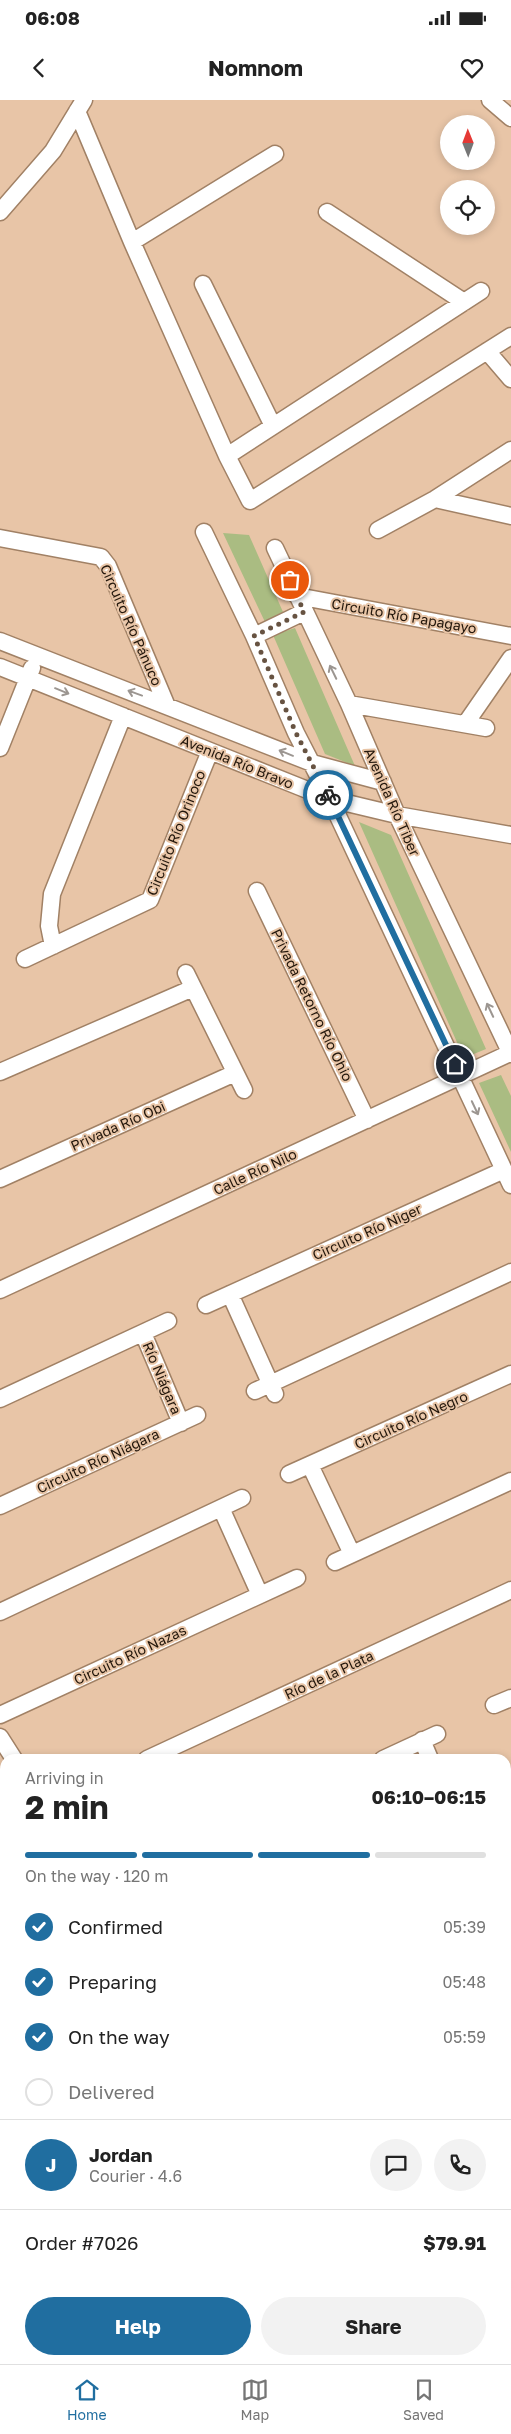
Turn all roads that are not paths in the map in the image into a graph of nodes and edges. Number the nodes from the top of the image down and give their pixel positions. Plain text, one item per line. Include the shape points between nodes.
1 (490, 100) edge
2 (81, 106) edge
3 (511, 118) edge
4 (275, 154) dead end
5 (0, 212) edge
6 (327, 212) dead end
7 (132, 242) junction
8 (203, 284) dead end
9 (481, 291) dead end
10 (464, 302) junction
11 (511, 336) edge
12 (487, 351) junction
13 (511, 379) edge
14 (273, 426) junction
15 (511, 450) edge
16 (227, 456) junction
17 (435, 499) junction
18 (511, 516) edge
19 (378, 530) dead end
20 (204, 532) dead end
21 (0, 538) edge
22 (275, 548) dead end
23 (297, 596) junction
24 (304, 612) junction
25 (254, 636) junction
26 (511, 636) edge
27 (0, 641) edge
28 (37, 656) junction
29 (511, 658) edge
30 (0, 667) edge
31 (28, 678) junction
32 (166, 704) junction
33 (349, 704) junction
34 (122, 716) junction
35 (466, 723) junction
36 (486, 728) dead end
37 (0, 748) edge
38 (210, 751) junction
39 (312, 763) junction
40 (383, 782) junction
41 (330, 799) junction
42 (397, 815) junction
43 (510, 833) edge
44 (257, 891) dead end
45 (53, 946) junction
46 (25, 960) dead end
47 (511, 1054) edge
48 (0, 1072) edge
49 (235, 1073) junction
50 (460, 1076) junction
51 (244, 1090) dead end
52 (367, 1120) junction
53 (508, 1177) edge
54 (0, 1179) edge
55 (511, 1272) edge
56 (0, 1290) edge
57 (230, 1294) junction
58 (206, 1305) dead end
59 (168, 1321) dead end
60 (143, 1333) junction
61 (511, 1374) edge
62 (273, 1388) junction
63 (255, 1391) dead end
64 (0, 1399) edge
65 (197, 1415) dead end
66 (181, 1422) junction
67 (310, 1465) junction
68 (289, 1474) dead end
69 (511, 1481) edge
70 (242, 1498) dead end
71 (0, 1506) edge
72 (222, 1508) junction
73 (352, 1554) junction
74 (335, 1562) dead end
75 (297, 1578) dead end
76 (511, 1590) edge
77 (260, 1595) junction
78 (0, 1612) edge
79 (511, 1698) edge
80 (494, 1705) dead end
81 (0, 1716) edge
82 (0, 1737) edge
83 (11, 1754) edge
84 (158, 1754) edge
85 (394, 1754) edge
86 (430, 1754) edge

1 - 3 street
2 - 5 street via 53,151
2 - 7 street
4 - 7 street
6 - 10 street
7 - 16 street
8 - 14 street
9 - 10 street
10 - 14 street
11 - 12 street
12 - 13 street
12 - 16 street via 250,501
14 - 16 street
15 - 17 street
17 - 18 street
17 - 19 street
20 - 25 street
21 - 32 street, Circuito Río Pánuco via 101,557 108,566
22 - 23 street, Avenida Río Tiber
23 - 24 street, Avenida Río Tiber
23 - 26 street, Circuito Río Papagayo
24 - 25 street
33 -> 24 street, Avenida Río Tiber
25 - 39 street
27 - 28 street, Avenida Río Bravo
28 - 31 street
32 -> 28 street, Avenida Río Bravo
29 - 35 street
30 - 31 street, Avenida Río Bravo
31 -> 34 street, Avenida Río Bravo
31 - 37 street
39 -> 32 street, Avenida Río Bravo
33 - 35 street
33 - 40 street, Avenida Río Tiber
34 - 38 street, Avenida Río Bravo
34 - 45 street via 52,894 49,926
35 - 36 street
38 - 41 street, Avenida Río Bravo
38 - 45 street, Circuito Río Orinoco via 150,900
39 - 40 street, Avenida Río Bravo
39 - 41 street
40 - 42 street, Avenida Río Tiber
41 - 42 street, Avenida Río Bravo
41 - 50 street
42 - 43 street, Avenida Río Bravo
47 -> 42 street, Avenida Río Tiber
44 - 52 street, Privada Retorno Río Ohio
45 - 46 street, Circuito Río Orinoco
47 - 50 street, Calle Río Nilo
48 - 49 street via 190,980
49 - 51 street
49 - 54 street, Privada Río Obi
50 - 52 street, Calle Río Nilo
50 -> 53 street
52 - 56 street, Calle Río Nilo
53 - 57 street, Circuito Río Niger
55 - 62 street
57 - 58 street, Circuito Río Niger
57 - 62 street
59 - 60 street
60 - 64 street
60 - 66 street, Río Niágara
61 - 67 street, Circuito Río Negro
62 - 63 street
65 - 66 street, Circuito Río Niágara
66 - 71 street, Circuito Río Niágara
67 - 68 street, Circuito Río Negro
67 - 73 street
69 - 73 street
70 - 72 street
72 - 77 street
72 - 78 street
73 - 74 street
75 - 77 street, Circuito Río Nazas
76 - 84 street, Río de la Plata
77 - 81 street, Circuito Río Nazas
79 - 80 street
82 - 83 street
85 - 86 street via 430,1737

